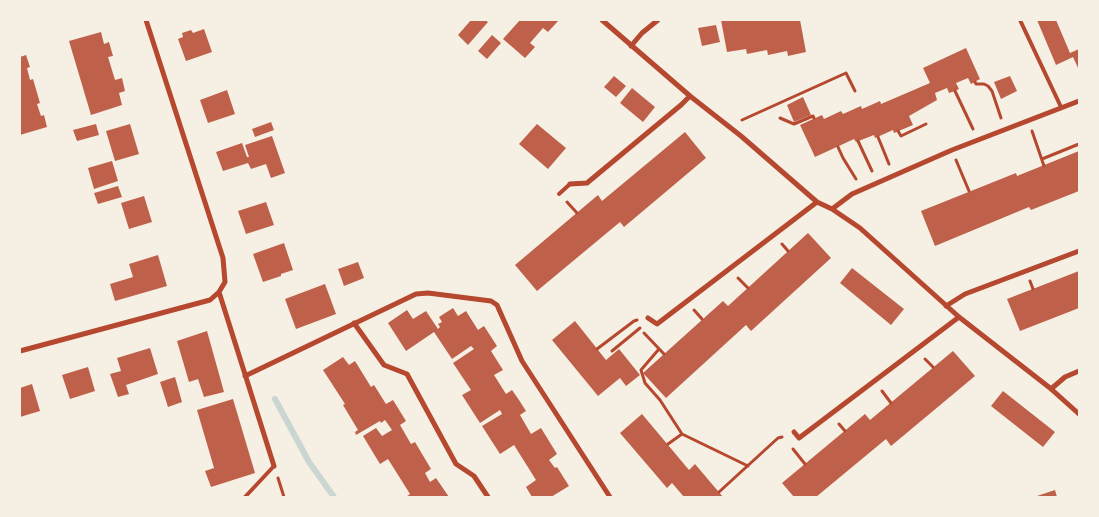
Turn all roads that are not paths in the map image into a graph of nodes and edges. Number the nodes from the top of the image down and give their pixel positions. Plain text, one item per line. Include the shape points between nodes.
1 (146, 20) edge
2 (602, 20) edge
3 (658, 20) edge
4 (1020, 20) edge
5 (631, 46) junction
6 (690, 96) junction
7 (1079, 101) edge
8 (1061, 107) junction
9 (570, 184) joint
10 (559, 194) dead end
11 (817, 202) junction
12 (832, 209) junction
13 (1079, 251) edge
14 (219, 292) junction
15 (946, 306) junction
16 (959, 317) junction
17 (648, 318) road end
18 (354, 323) junction
19 (20, 351) edge
20 (1079, 371) edge
21 (245, 376) junction
22 (1051, 389) junction
23 (1079, 414) edge
24 (794, 432) road end
25 (274, 466) joint
26 (245, 497) edge
27 (488, 497) edge
28 (610, 497) edge

1 - 14 street via 223,258 225,282
2 - 5 street
3 - 5 street
4 - 8 lane
5 - 6 street
6 - 9 street via 587,182
6 - 11 street
7 - 8 street
8 - 12 street via 852,194
9 - 10 lane
11 - 12 street
11 - 17 street via 657,324
12 - 15 street via 860,228
13 - 15 street via 965,294
14 - 19 street via 210,300
14 - 21 street
15 - 16 street
16 - 22 street
16 - 24 street via 799,438
18 - 21 street
18 - 27 street via 384,365 407,374 456,464 474,476
18 - 28 street via 416,294 491,300 522,361
20 - 22 street via 1065,377
21 - 25 street
22 - 23 street
25 - 26 lane

